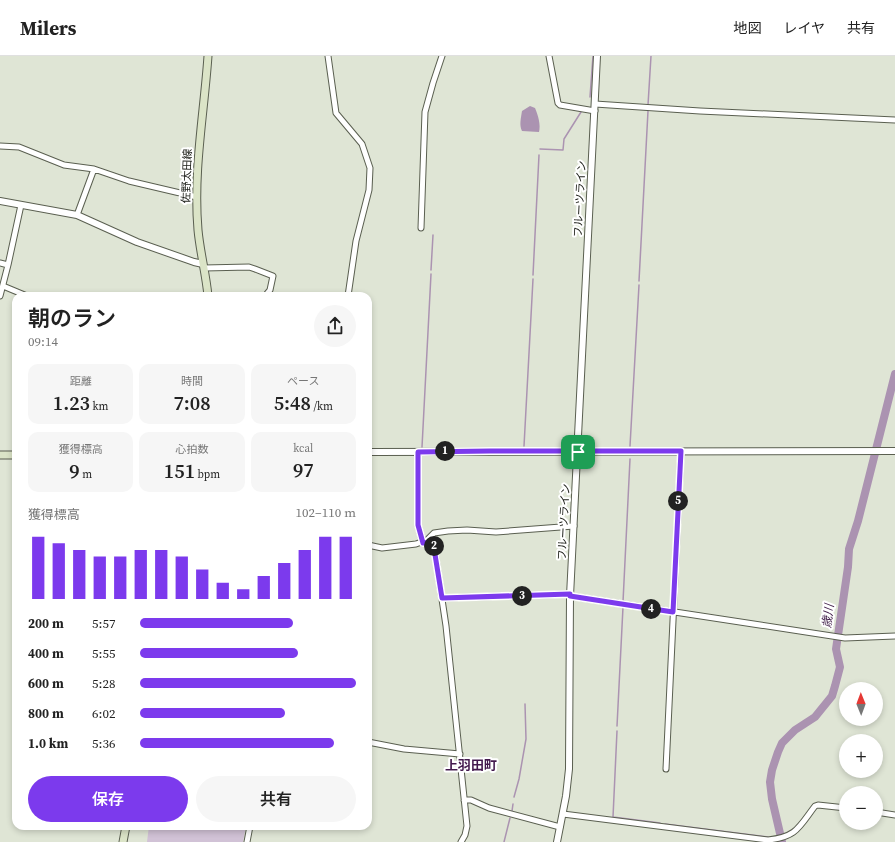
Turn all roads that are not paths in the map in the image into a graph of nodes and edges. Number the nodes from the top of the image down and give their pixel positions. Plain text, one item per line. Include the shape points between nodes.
1 (208, 56) edge
2 (328, 56) edge
3 (442, 56) edge
4 (549, 56) edge
5 (597, 56) edge
6 (595, 107) junction
7 (895, 120) edge
8 (0, 146) edge
9 (94, 169) junction
10 (197, 197) junction
11 (0, 201) edge
12 (21, 205) junction
13 (77, 215) junction
14 (421, 228) dead end
15 (0, 263) edge
16 (8, 266) junction
17 (204, 266) junction
18 (3, 286) junction
19 (17, 292) edge
20 (207, 292) edge
21 (268, 292) edge
22 (349, 292) edge
23 (0, 296) edge
24 (681, 451) junction
25 (895, 451) edge
26 (372, 452) edge
27 (418, 452) junction
28 (578, 452) junction
29 (0, 455) edge
30 (12, 455) edge
31 (574, 526) junction
32 (423, 543) junction
33 (372, 546) edge
34 (570, 595) junction
35 (442, 598) junction
36 (673, 612) junction
37 (895, 636) edge
38 (372, 743) edge
39 (460, 754) junction
40 (666, 769) dead end
41 (464, 800) junction
42 (839, 807) edge
43 (883, 813) edge
44 (563, 814) junction
45 (895, 815) edge
46 (560, 827) junction
47 (126, 830) edge
48 (249, 830) edge
49 (124, 842) edge
50 (247, 842) edge
51 (460, 842) edge
52 (557, 842) edge

1 - 10 main road, 佐野太田線
2 - 22 street via 336,113 362,144 370,168
3 - 14 street via 425,112
4 - 6 street via 558,104
5 - 6 street, フルーツライン
6 - 7 street
6 - 28 street, フルーツライン
8 - 9 street via 19,147 59,164
9 - 10 street via 129,181
9 - 13 street
10 - 17 main road, 佐野太田線 via 198,230
11 - 12 street
12 - 13 street
12 - 16 street
13 - 17 street via 138,242
15 - 16 street
16 - 18 street
17 - 20 main road, 佐野太田線
17 - 21 street via 255,268 273,276
18 - 19 street
18 - 23 street
24 - 25 street
24 - 28 street
24 - 36 street
26 - 27 street
27 - 28 street
27 - 32 street via 418,525
28 - 31 street, フルーツライン
29 - 30 main road
31 - 32 street via 494,532 448,531 434,533
31 - 34 street, フルーツライン
32 - 33 street via 382,548
32 - 35 street via 433,542
34 - 35 street
34 - 36 street
34 - 44 street, フルーツライン via 569,757
35 - 39 street
36 - 37 street via 842,638
36 - 40 street
38 - 39 street via 404,749
39 - 41 street
41 - 46 street
41 - 51 street via 467,826
42 - 44 street via 815,806 795,832 787,837 768,840
43 - 45 street
44 - 46 street, フルーツライン
46 - 52 street, フルーツライン
47 - 49 main road
48 - 50 street

